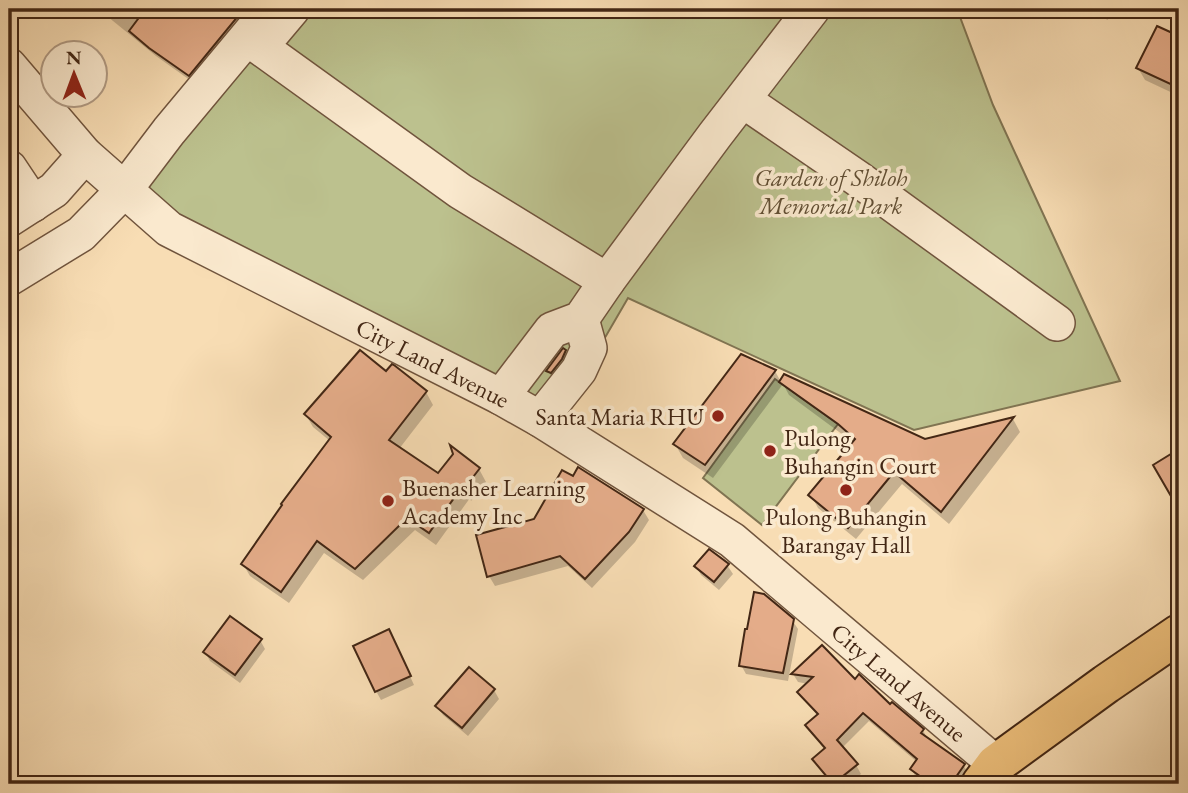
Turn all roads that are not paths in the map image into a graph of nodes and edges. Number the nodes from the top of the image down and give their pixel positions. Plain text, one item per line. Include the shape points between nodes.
1 (258, 9) edge
2 (292, 9) edge
3 (812, 9) edge
4 (9, 66) edge
5 (743, 100) junction
6 (85, 155) junction
7 (9, 168) edge
8 (125, 189) junction
9 (21, 211) edge
10 (9, 278) edge
11 (607, 281) junction
12 (581, 319) junction
13 (1057, 323) dead end
14 (500, 397) junction
15 (540, 419) junction
16 (1179, 634) edge
17 (989, 774) edge

1 - 8 street via 264,18
2 - 11 street via 260,47 460,191
3 - 5 street
4 - 6 street, City Land Avenue
5 - 11 street
5 - 13 street
6 - 8 street, City Land Avenue
6 - 9 street via 54,190
7 - 9 street
8 - 10 street via 81,234
8 - 14 street, City Land Avenue via 169,229
11 - 12 street
12 - 14 street via 552,330
12 - 15 street via 589,348 579,370
14 - 15 street, City Land Avenue
15 - 17 street, City Land Avenue via 732,540
16 - 17 main road via 1105,684

